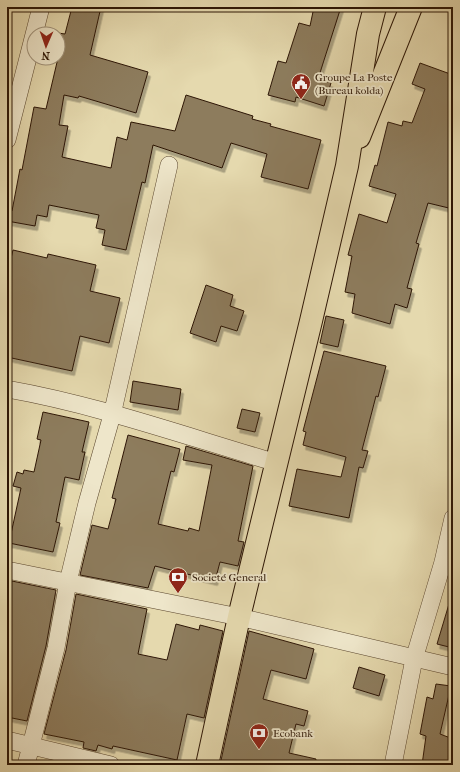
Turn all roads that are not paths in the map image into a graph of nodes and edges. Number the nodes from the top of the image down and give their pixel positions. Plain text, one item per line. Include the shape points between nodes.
1 (41, 7) edge
2 (375, 7) edge
3 (411, 7) edge
4 (7, 140) edge
5 (169, 165) dead end
6 (347, 166) junction
7 (7, 389) edge
8 (112, 415) junction
9 (277, 463) junction
10 (453, 518) edge
11 (7, 570) edge
12 (68, 582) junction
13 (239, 617) junction
14 (414, 659) junction
15 (453, 668) edge
16 (7, 740) edge
17 (31, 745) junction
18 (26, 765) edge
19 (111, 765) edge
20 (207, 765) edge
21 (393, 765) edge

1 - 4 street
2 - 6 main road via 368,34
3 - 6 main road
5 - 8 street
6 - 9 main road
7 - 8 street
8 - 9 street
8 - 12 street
9 - 13 main road
10 - 14 street via 444,562
11 - 12 street
12 - 13 street
12 - 17 street via 56,648
13 - 14 street
13 - 20 main road
14 - 15 street
14 - 21 street
16 - 17 street
17 - 18 street
17 - 19 street

